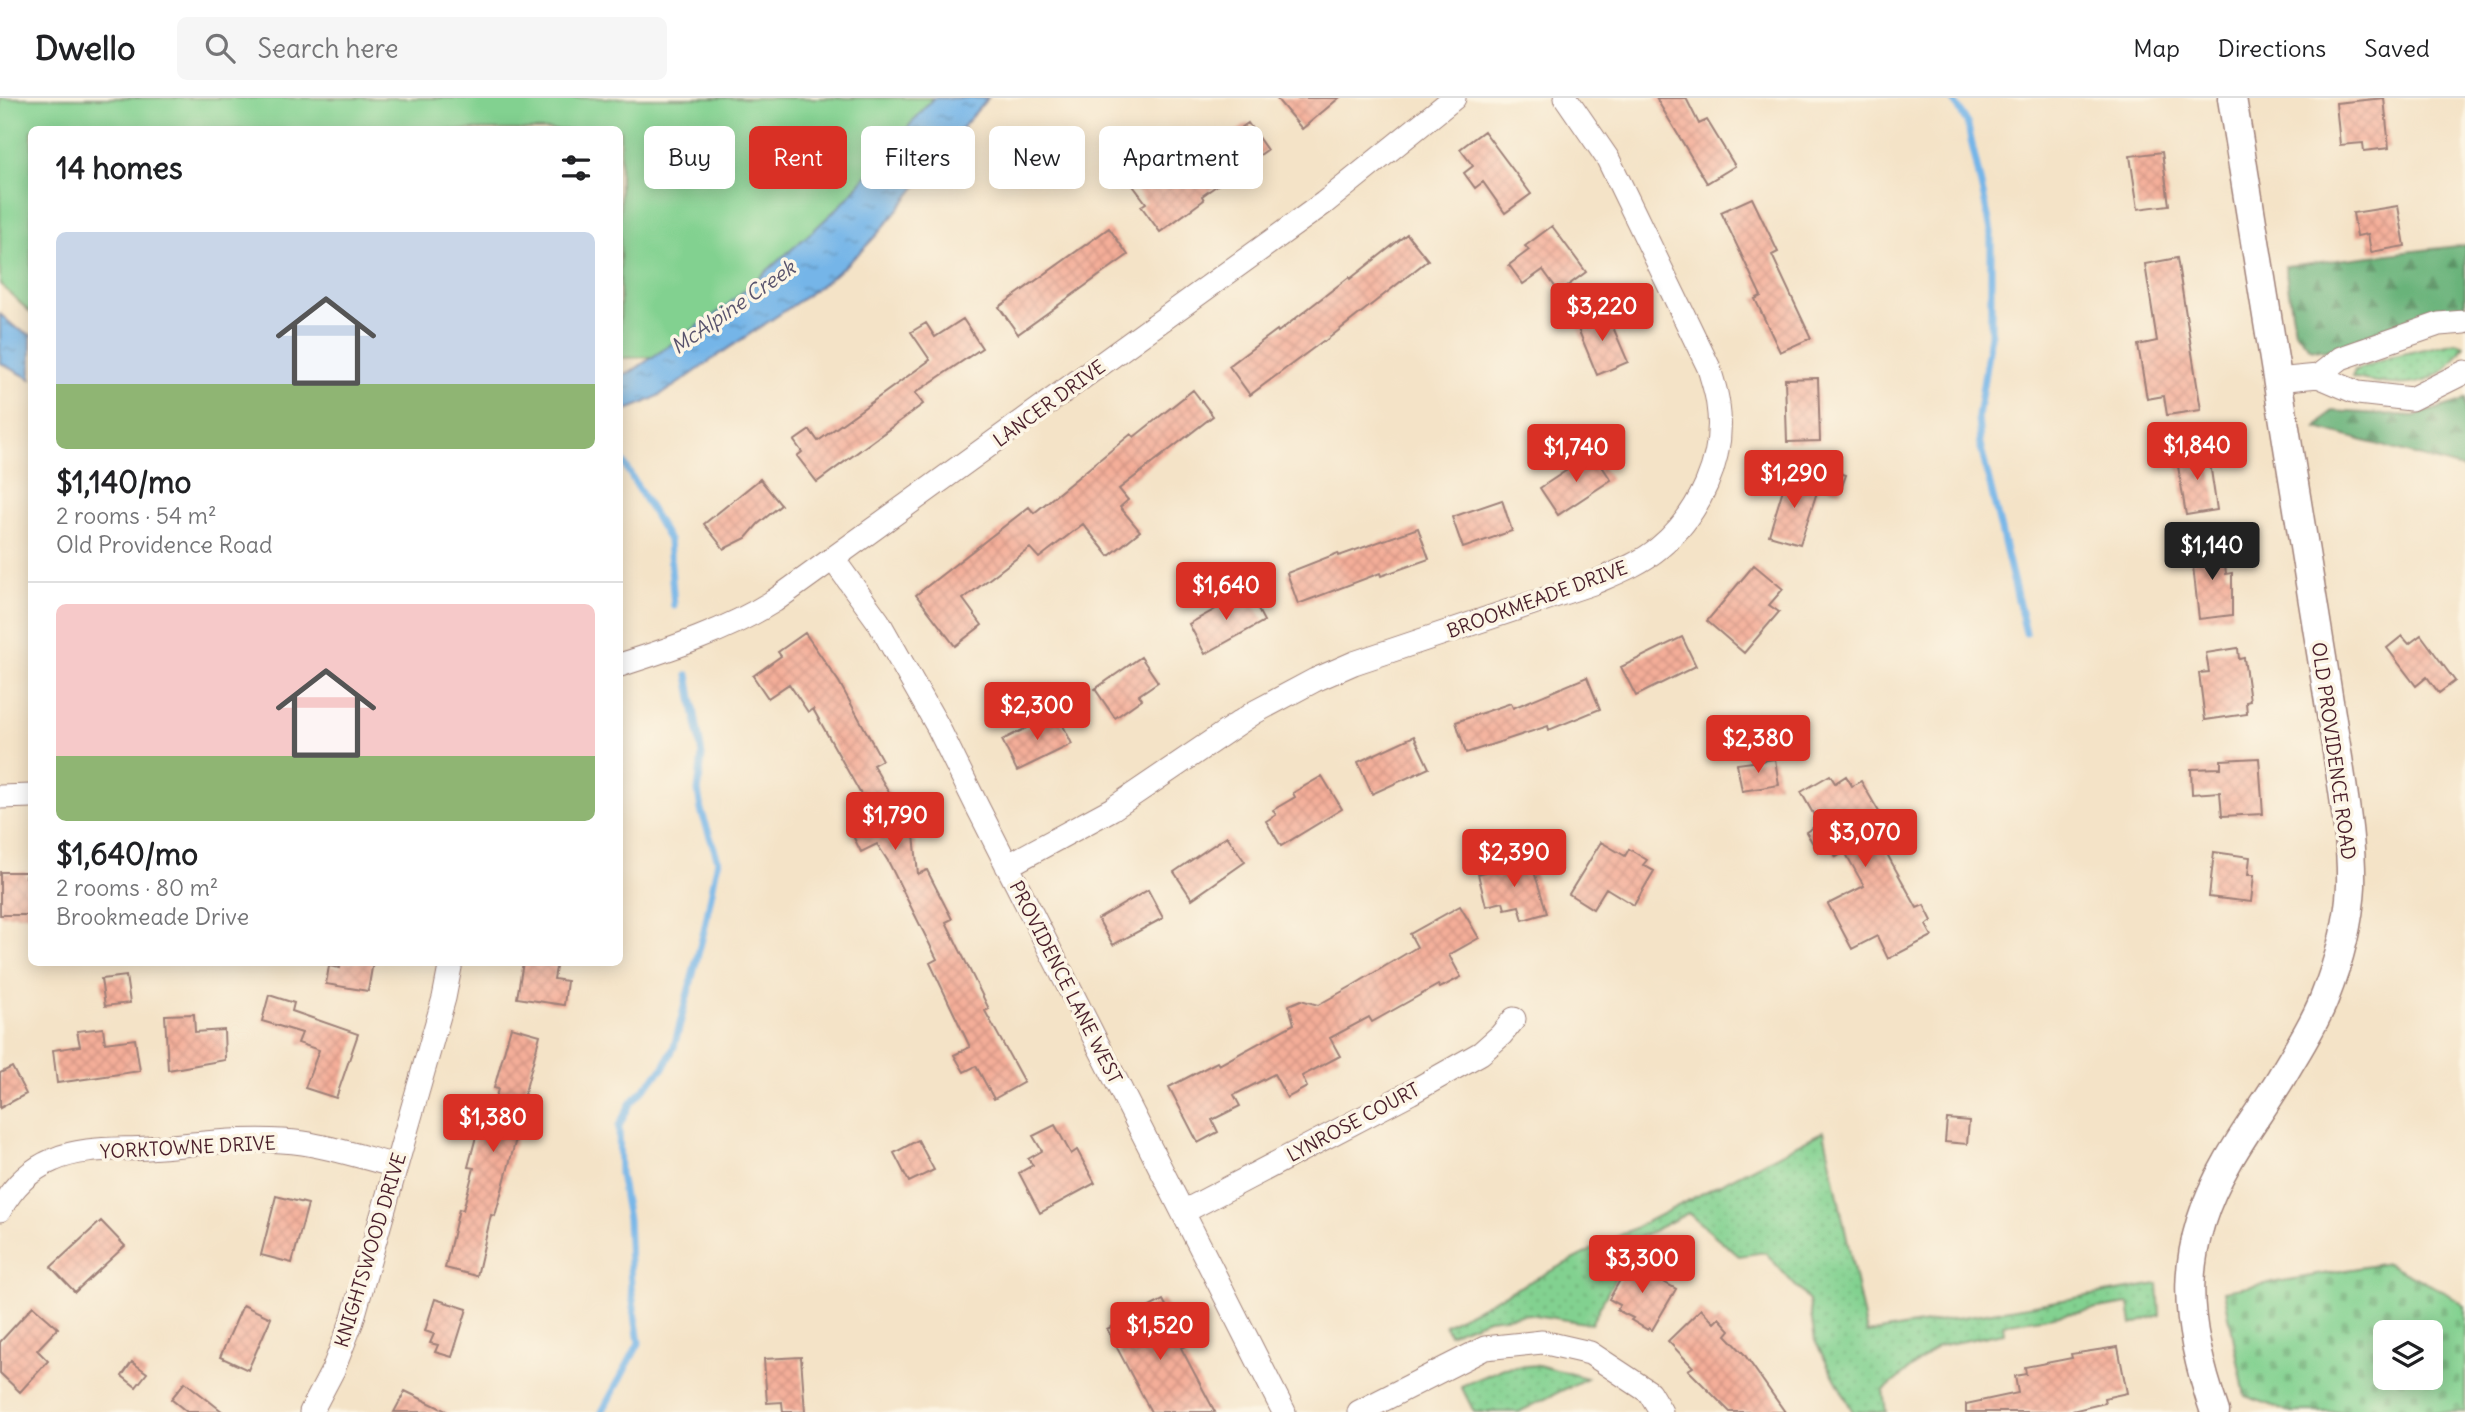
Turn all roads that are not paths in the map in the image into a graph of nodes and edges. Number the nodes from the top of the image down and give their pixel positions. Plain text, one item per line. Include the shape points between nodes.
1 (1454, 98) edge
2 (1566, 98) edge
3 (2232, 98) edge
4 (2465, 322) edge
5 (2465, 372) edge
6 (2318, 376) junction
7 (2277, 380) junction
8 (833, 559) junction
9 (623, 663) edge
10 (28, 796) edge
11 (0, 797) edge
12 (1007, 866) junction
13 (450, 966) edge
14 (1514, 1018) dead end
15 (396, 1166) junction
16 (0, 1210) edge
17 (1183, 1213) junction
18 (311, 1412) edge
19 (1284, 1412) edge
20 (1359, 1412) edge
21 (1661, 1412) edge
22 (2215, 1412) edge

1 - 8 street, LANCER DRIVE via 1324,204
2 - 12 street, BROOKMEADE DRIVE via 1608,159 1709,368 1718,405 1715,458 1706,485 1679,529 1630,568 1315,680 1255,712 1112,809
3 - 7 street, OLD PROVIDENCE ROAD
4 - 6 street via 2439,324 2341,358
5 - 6 street via 2411,399 2358,393
6 - 7 street
7 - 22 street, OLD PROVIDENCE ROAD via 2339,764 2351,886 2338,960 2324,1000 2227,1162 2194,1240 2189,1301
8 - 9 street, LANCER DRIVE via 752,615 692,642
8 - 12 street, PROVIDENCE LANE WEST via 878,621 937,725
10 - 11 street
12 - 17 street, PROVIDENCE LANE WEST
13 - 15 street, KNIGHTSWOOD DRIVE
14 - 17 street, LYNROSE COURT via 1481,1053
15 - 16 street, YORKTOWNE DRIVE via 300,1143 253,1141 87,1152 40,1166 19,1182
15 - 18 street, KNIGHTSWOOD DRIVE via 352,1321
17 - 19 street, PROVIDENCE LANE WEST
20 - 21 street via 1485,1348 1542,1342 1590,1353 1649,1392

